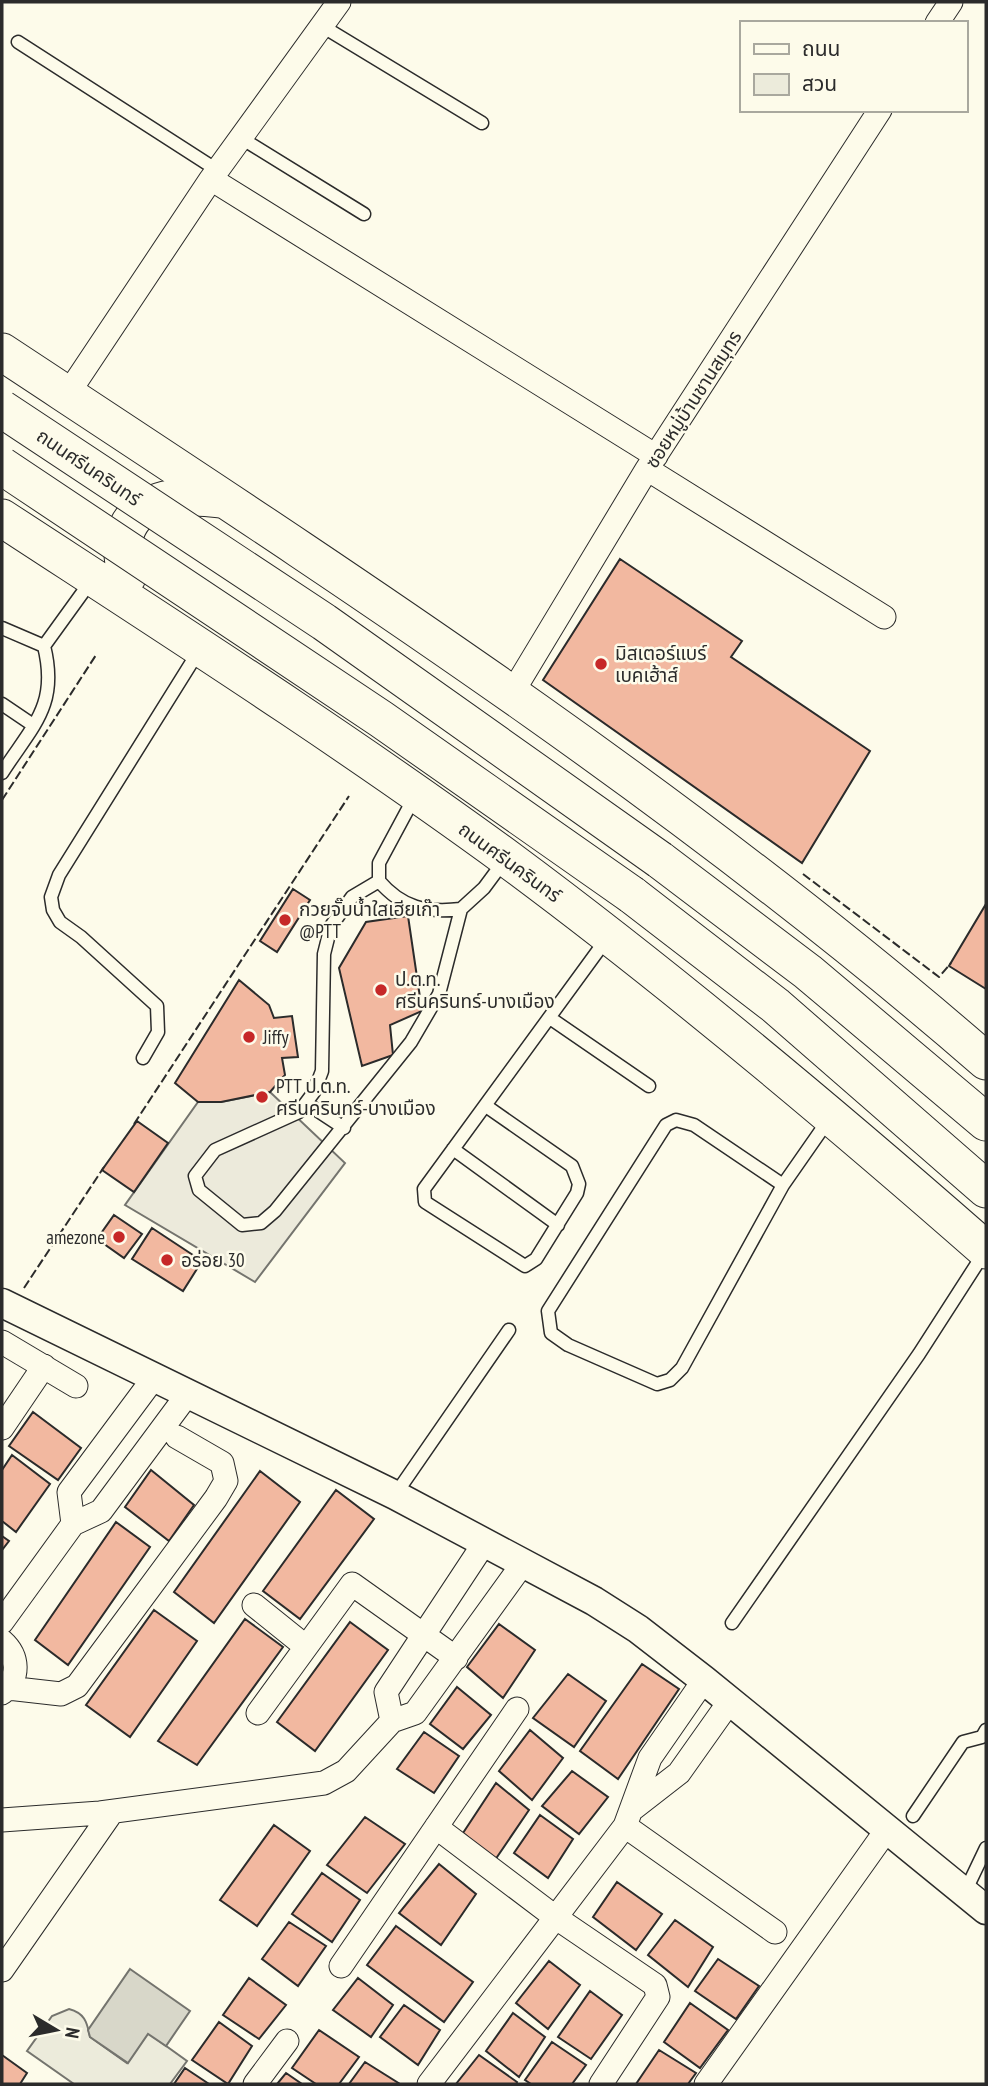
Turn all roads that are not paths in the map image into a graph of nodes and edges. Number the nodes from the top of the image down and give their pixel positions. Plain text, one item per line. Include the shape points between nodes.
1 (339, 2) edge
2 (951, 2) edge
3 (938, 21) edge
4 (322, 26) junction
5 (18, 43) dead end
6 (879, 112) edge
7 (482, 123) dead end
8 (241, 138) junction
9 (214, 175) junction
10 (364, 215) dead end
11 (2, 352) edge
12 (67, 395) junction
13 (2, 409) edge
14 (652, 462) junction
15 (2, 466) edge
16 (221, 499) junction
17 (2, 518) edge
18 (93, 578) junction
19 (149, 615) junction
20 (884, 617) dead end
21 (2, 628) edge
22 (44, 646) junction
23 (200, 649) junction
24 (512, 693) junction
25 (2, 704) edge
26 (33, 725) junction
27 (2, 773) edge
28 (416, 794) junction
29 (507, 858) junction
30 (379, 881) junction
31 (461, 909) junction
32 (609, 935) junction
33 (550, 1018) junction
34 (142, 1058) dead end
35 (986, 1061) edge
36 (649, 1086) dead end
37 (306, 1102) junction
38 (486, 1106) junction
39 (832, 1115) junction
40 (986, 1122) edge
41 (344, 1128) junction
42 (453, 1149) junction
43 (783, 1185) junction
44 (986, 1189) edge
45 (558, 1225) junction
46 (986, 1250) edge
47 (2, 1303) edge
48 (509, 1330) dead end
49 (2, 1342) edge
50 (44, 1366) junction
51 (153, 1379) junction
52 (76, 1386) dead end
53 (187, 1395) junction
54 (2, 1428) edge
55 (177, 1437) dead end
56 (395, 1495) junction
57 (73, 1524) junction
58 (485, 1542) junction
59 (524, 1562) junction
60 (254, 1605) dead end
61 (2, 1622) edge
62 (732, 1623) dead end
63 (424, 1636) junction
64 (2, 1640) edge
65 (305, 1646) junction
66 (456, 1658) junction
67 (704, 1680) junction
68 (5, 1691) edge
69 (730, 1700) junction
70 (517, 1709) dead end
71 (258, 1713) dead end
72 (392, 1721) junction
73 (986, 1730) edge
74 (112, 1812) junction
75 (630, 1817) junction
76 (2, 1820) edge
77 (900, 1822) junction
78 (436, 1826) junction
79 (986, 1848) edge
80 (975, 1902) edge
81 (555, 1917) junction
82 (775, 1932) dead end
83 (341, 1966) dead end
84 (2, 1970) edge
85 (287, 2041) dead end
86 (255, 2084) edge
87 (429, 2084) edge
88 (601, 2084) edge
89 (706, 2084) edge

1 - 4 street
2 - 3 street
4 - 7 lane
4 - 8 street
5 - 9 lane
6 - 14 street, ซอยหมู่บ้านชานสมุทร
8 - 9 street
8 - 10 lane
9 - 12 street
9 - 14 street
11 - 12 main road
12 - 16 main road
13 - 40 main road, ถนนศรีนครินทร์, bridge via 324,622 660,860 808,972
14 - 20 street
14 - 24 street, ซอยหมู่บ้านชานสมุทร
15 - 44 main road, bridge via 371,712 632,895 776,1006
16 - 19 main road via 168,497 144,508 130,524 124,538 125,571
16 - 24 main road
17 - 18 main road, ถนนศรีนครินทร์
18 - 19 main road, ถนนศรีนครินทร์
18 - 22 lane
19 - 23 main road, ถนนศรีนครินทร์
21 - 22 lane
22 - 26 lane via 49,668 47,703
23 - 28 main road, ถนนศรีนครินทร์
23 - 34 lane via 59,875 51,897 60,922 157,1006 158,1032
24 - 35 main road via 713,838
25 - 26 lane
26 - 27 lane
28 - 29 main road, ถนนศรีนครินทร์
28 - 30 lane via 379,863
29 - 31 lane
29 - 32 main road, ถนนศรีนครินทร์
30 - 31 lane via 395,899 443,911
30 - 37 lane via 352,897 331,926 324,954 322,1071
31 - 41 lane via 439,994 411,1042
32 - 33 lane
32 - 39 main road, ถนนศรีนครินทร์
33 - 36 lane
33 - 38 lane
37 - 41 lane
37 - 41 lane via 299,1112 215,1150 195,1176 199,1190 242,1225 261,1223
38 - 42 lane
38 - 45 lane via 577,1174 577,1193
39 - 43 lane
39 - 46 main road, ถนนศรีนครินทร์
42 - 45 lane
42 - 45 lane via 429,1179 425,1202 525,1266 536,1259
43 - 43 lane via 694,1125 676,1119 666,1125 548,1311 551,1333 657,1384 670,1380 682,1368
46 - 62 lane
47 - 51 street
48 - 56 lane
49 - 50 street
50 - 52 street
50 - 54 street
51 - 53 street
51 - 57 street via 69,1492
53 - 56 street
53 - 57 street via 101,1511
55 - 68 street via 222,1463 226,1481 216,1498 77,1686 61,1694
56 - 58 street
57 - 61 street
58 - 59 street
58 - 63 street
59 - 66 street
59 - 67 street via 638,1629
60 - 65 street
63 - 65 street via 352,1584
63 - 66 street
63 - 72 street via 386,1692
64 - 68 street via 16,1664
65 - 71 street
66 - 72 street via 415,1713
67 - 69 street
67 - 75 street via 650,1758
69 - 75 street via 679,1773
69 - 77 street
70 - 78 street
72 - 74 street via 346,1771 324,1783
73 - 77 lane via 982,1737 963,1742
74 - 76 street
74 - 84 street
75 - 81 street
75 - 82 street
77 - 80 street
77 - 89 street
78 - 81 street
78 - 83 street
79 - 80 lane
81 - 87 street
81 - 88 street via 655,1985 658,1997 650,2014
85 - 86 street

